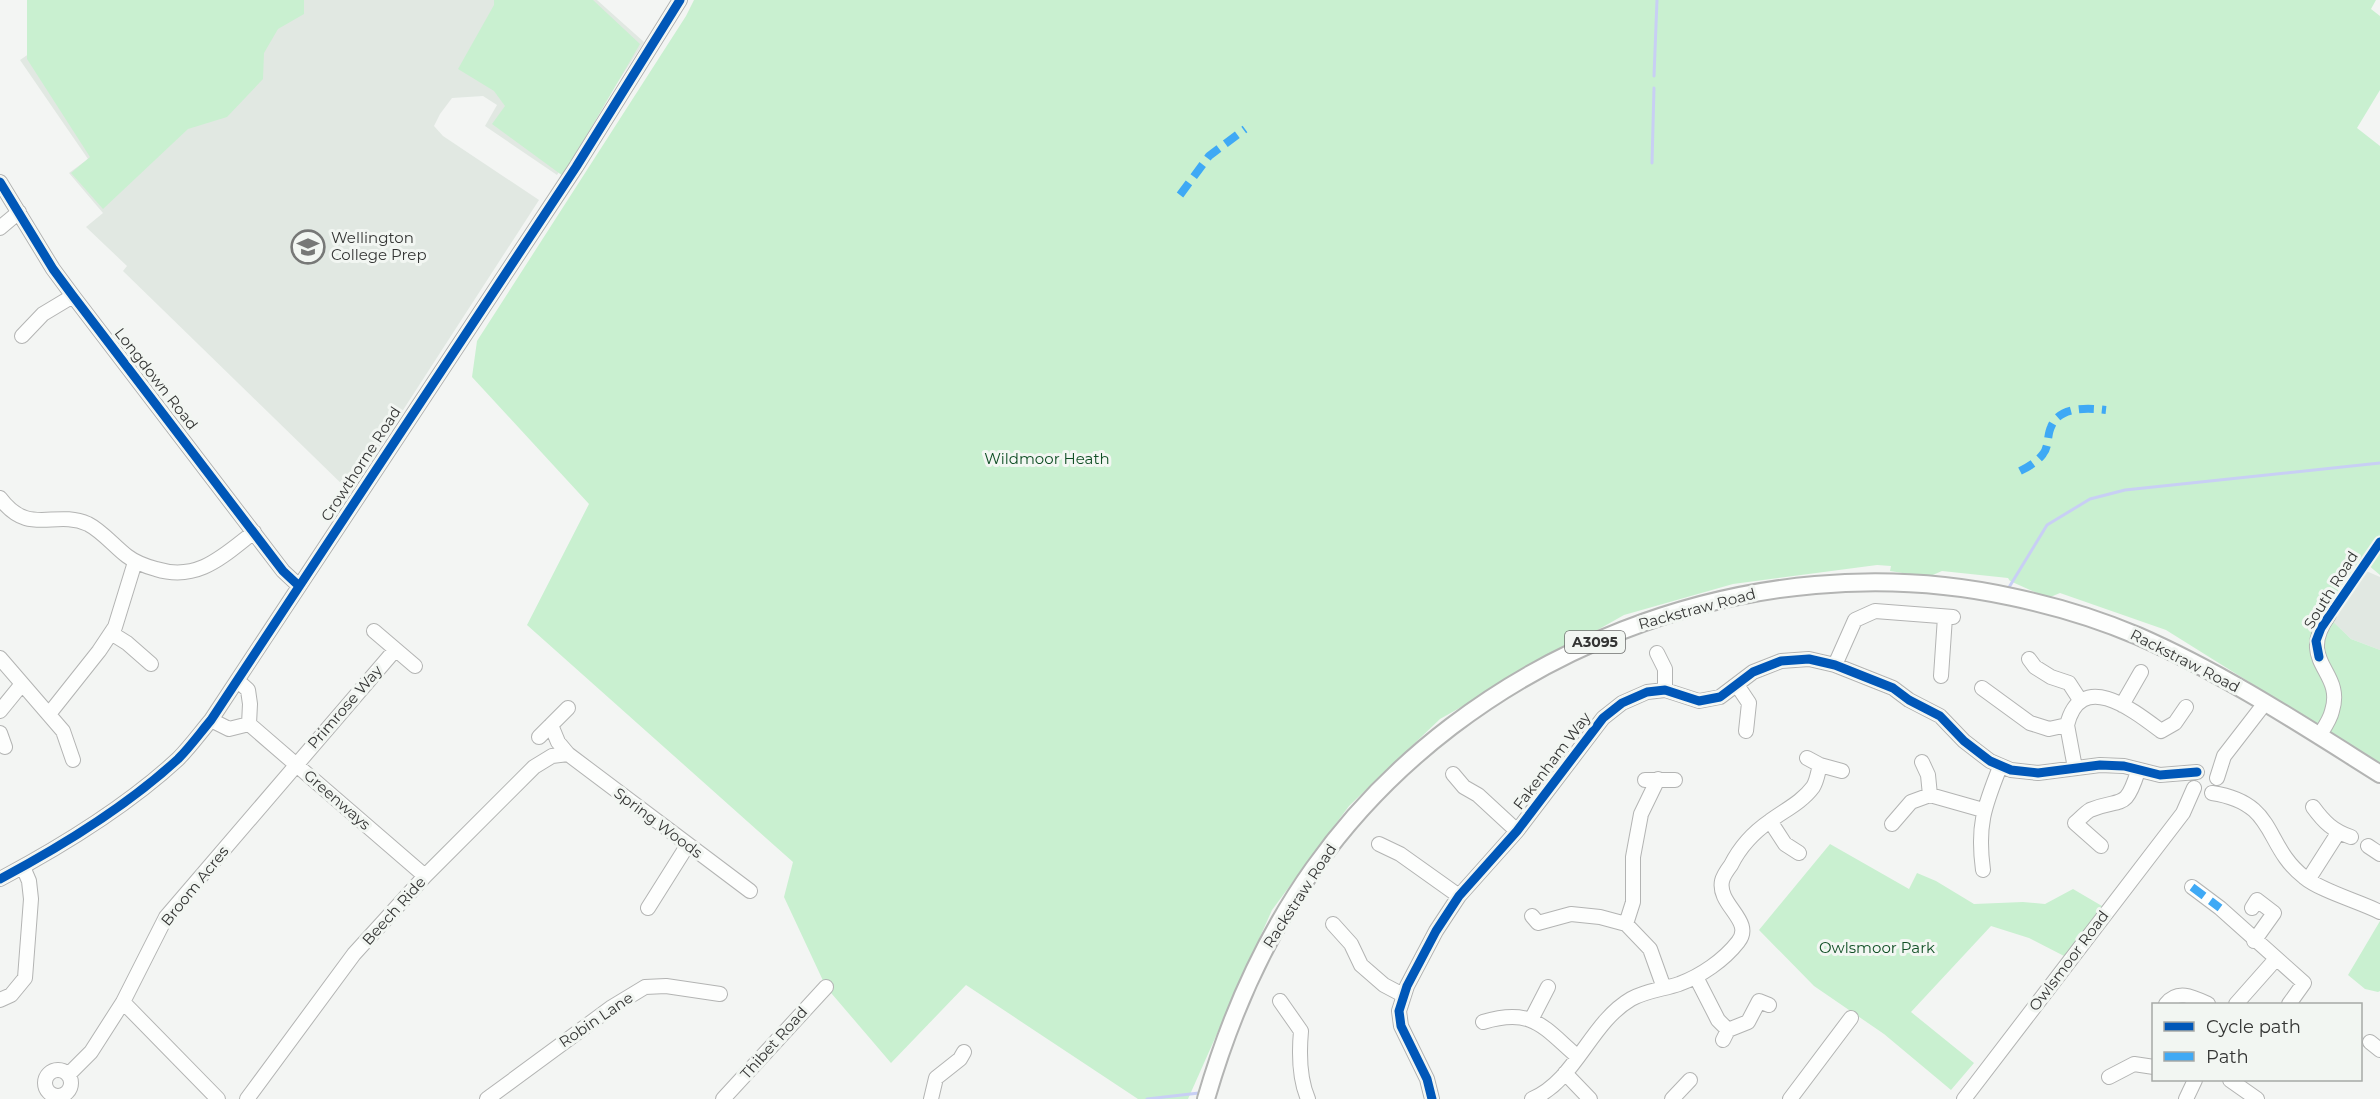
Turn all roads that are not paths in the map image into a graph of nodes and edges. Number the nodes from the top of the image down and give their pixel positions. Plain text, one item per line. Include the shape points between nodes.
1 (680, 0) edge
2 (0, 182) edge
3 (19, 212) junction
4 (0, 228) edge
5 (73, 296) junction
6 (22, 336) dead end
7 (0, 498) edge
8 (254, 532) junction
9 (135, 562) junction
10 (299, 586) junction
11 (2329, 615) dead end
12 (374, 632) dead end
13 (111, 633) junction
14 (395, 650) junction
15 (1657, 653) dead end
16 (0, 658) edge
17 (2029, 659) dead end
18 (151, 664) dead end
19 (1835, 665) junction
20 (415, 666) dead end
21 (2141, 672) dead end
22 (1941, 676) dead end
23 (238, 681) junction
24 (22, 684) junction
25 (1737, 685) junction
26 (1982, 688) dead end
27 (1665, 690) junction
28 (2080, 700) junction
29 (2265, 703) junction
30 (2122, 705) junction
31 (2186, 707) dead end
32 (568, 708) dead end
33 (0, 711) edge
34 (49, 714) junction
35 (211, 720) junction
36 (249, 724) junction
37 (551, 725) junction
38 (2067, 726) junction
39 (1746, 730) dead end
40 (0, 733) edge
41 (2319, 736) junction
42 (539, 737) dead end
43 (558, 742) junction
44 (5, 747) dead end
45 (568, 754) junction
46 (552, 756) junction
47 (2224, 756) junction
48 (1807, 758) dead end
49 (73, 760) dead end
50 (1922, 762) dead end
51 (296, 765) junction
52 (1820, 765) junction
53 (2000, 767) junction
54 (2075, 768) junction
55 (1842, 771) dead end
56 (2138, 771) junction
57 (2199, 771) junction
58 (1453, 774) dead end
59 (2380, 774) edge
60 (2175, 776) junction
61 (1675, 780) dead end
62 (2214, 787) junction
63 (2194, 788) junction
64 (1930, 795) junction
65 (2313, 807) dead end
66 (1983, 810) junction
67 (1770, 821) junction
68 (2174, 823) junction
69 (1892, 824) dead end
70 (1517, 831) junction
71 (1379, 844) dead end
72 (687, 846) junction
73 (2101, 846) dead end
74 (1799, 853) dead end
75 (23, 867) junction
76 (1983, 870) dead end
77 (425, 876) junction
78 (0, 879) edge
79 (2308, 880) junction
80 (2192, 888) dead end
81 (750, 891) dead end
82 (1459, 896) junction
83 (648, 908) dead end
84 (2252, 908) dead end
85 (2380, 912) edge
86 (1532, 916) dead end
87 (1333, 924) dead end
88 (1626, 924) junction
89 (2254, 941) junction
90 (2275, 960) junction
91 (1696, 977) junction
92 (826, 987) dead end
93 (1548, 987) dead end
94 (1664, 988) junction
95 (720, 994) dead end
96 (1403, 994) junction
97 (0, 1000) edge
98 (1280, 1001) dead end
99 (123, 1002) junction
100 (2167, 1003) edge
101 (2204, 1003) edge
102 (2238, 1003) edge
103 (2290, 1003) edge
104 (1769, 1005) dead end
105 (1851, 1018) dead end
106 (1531, 1020) junction
107 (1484, 1022) dead end
108 (964, 1052) dead end
109 (1578, 1057) junction
110 (2152, 1067) edge
111 (1565, 1073) junction
112 (68, 1075) dead end
113 (2109, 1077) dead end
114 (1690, 1080) dead end
115 (2231, 1081) edge
116 (218, 1099) edge
117 (248, 1099) edge
118 (486, 1099) edge
119 (723, 1099) edge
120 (932, 1099) edge
121 (1206, 1099) edge
122 (1308, 1099) edge
123 (1432, 1099) edge
124 (1532, 1099) edge
125 (1590, 1099) edge
126 (1672, 1099) edge
127 (1790, 1099) edge
128 (1964, 1099) edge
129 (2257, 1099) edge

1 - 10 street, Crowthorne Road via 576,167
2 - 3 street, Longdown Road
3 - 4 street
3 - 5 street, Longdown Road
5 - 6 street via 43,314
5 - 8 street, Longdown Road
7 - 9 street via 16,515 32,521 71,520 89,525
8 - 9 street via 196,571 169,573
8 - 10 street, Longdown Road
9 - 13 street
10 - 23 street, Crowthorne Road
11 - 41 street, South Road via 2320,628 2316,645 2332,683 2333,710
12 - 14 street
13 - 18 street
13 - 34 street
14 - 20 street
14 - 51 street, Primrose Way
15 - 27 street via 1665,669
16 - 24 street
17 - 28 street via 2051,677 2068,683
19 - 22 street via 1855,620 1875,611 1949,617
19 - 25 street via 1809,660 1781,662 1753,672
19 - 53 street via 1893,688 1940,716 1964,741
21 - 30 street
23 - 35 street, Crowthorne Road
23 - 36 street via 248,690
24 - 33 street
24 - 34 street
25 - 27 street via 1720,698 1699,701
25 - 39 street via 1749,703
26 - 38 street via 2030,723 2049,729
27 - 70 street, Fakenham Way via 1622,703 1603,718
28 - 30 street via 2097,696
28 - 38 street via 2071,710
29 - 41 main road, Rackstraw Road / A3095
29 - 47 street
29 - 121 main road, Rackstraw Road / A3095 via 2118,628 2019,599 1960,589 1889,584 1799,587 1721,600 1646,622 1581,648 1504,689 1424,748 1372,798 1313,869 1271,938 1232,1018
30 - 31 street via 2161,731 2175,723
32 - 37 street
34 - 49 street via 63,731
35 - 36 street via 229,729
35 - 75 street, Crowthorne Road via 180,757 142,789
36 - 51 street, Greenways
37 - 42 street
37 - 43 street, Spring Woods
38 - 54 street
40 - 44 street
41 - 59 main road, Rackstraw Road / A3095
43 - 45 street, Spring Woods
43 - 46 street
45 - 46 street, Beech Ride
45 - 72 street, Spring Woods
46 - 77 street, Beech Ride via 511,788
47 - 57 street
47 - 62 street
48 - 52 street
50 - 64 street
51 - 77 street, Greenways
51 - 99 street, Broom Acres via 166,917
52 - 55 street
52 - 67 street via 1815,784 1803,798
53 - 54 street via 2038,773
53 - 66 street
54 - 56 street via 2124,766
56 - 60 street
56 - 73 street via 2131,791 2119,803 2089,811 2075,823
57 - 60 street
57 - 62 street via 2212,772
57 - 63 street via 2193,779
58 - 70 street
60 - 63 street
61 - 88 street via 1652,780 1633,857 1633,902
62 - 63 street via 2200,794
62 - 68 street, Owlsmoor Road
62 - 79 street via 2254,810 2295,869
63 - 68 street, Owlsmoor Road
64 - 66 street
64 - 69 street via 1911,802
65 - 79 street via 2325,824 2345,835
66 - 76 street
67 - 74 street via 1785,844
67 - 91 street via 1754,833 1722,881 1724,901 1741,920 1740,940
68 - 128 street, Owlsmoor Road
70 - 82 street, Fakenham Way
71 - 82 street via 1400,854
72 - 81 street, Spring Woods
72 - 83 street
75 - 78 street, Crowthorne Road
75 - 97 street via 31,899 25,978 11,995
77 - 117 street, Beech Ride via 354,954
79 - 85 street
80 - 89 street
82 - 96 street, Fakenham Way
84 - 89 street via 2257,900 2274,913
86 - 88 street via 1538,923 1571,914
87 - 96 street via 1351,944 1361,965 1384,985
88 - 94 street via 1650,949
89 - 90 street
90 - 102 street
90 - 103 street via 2304,983
91 - 94 street
91 - 104 street via 1725,1035 1748,1022 1759,1001
92 - 119 street, Thibet Road
93 - 106 street
94 - 109 street via 1631,999 1601,1026
95 - 118 street, Robin Lane via 645,987
96 - 123 street, Fakenham Way via 1401,1026
98 - 122 street via 1301,1031 1299,1052
99 - 112 street, Broom Acres via 91,1052
99 - 116 street
100 - 101 street via 2180,995
105 - 127 street
106 - 107 street via 1504,1016
106 - 109 street
108 - 120 street via 936,1078
109 - 111 street
110 - 113 street via 2134,1064
111 - 124 street
111 - 125 street
114 - 126 street
115 - 129 street

